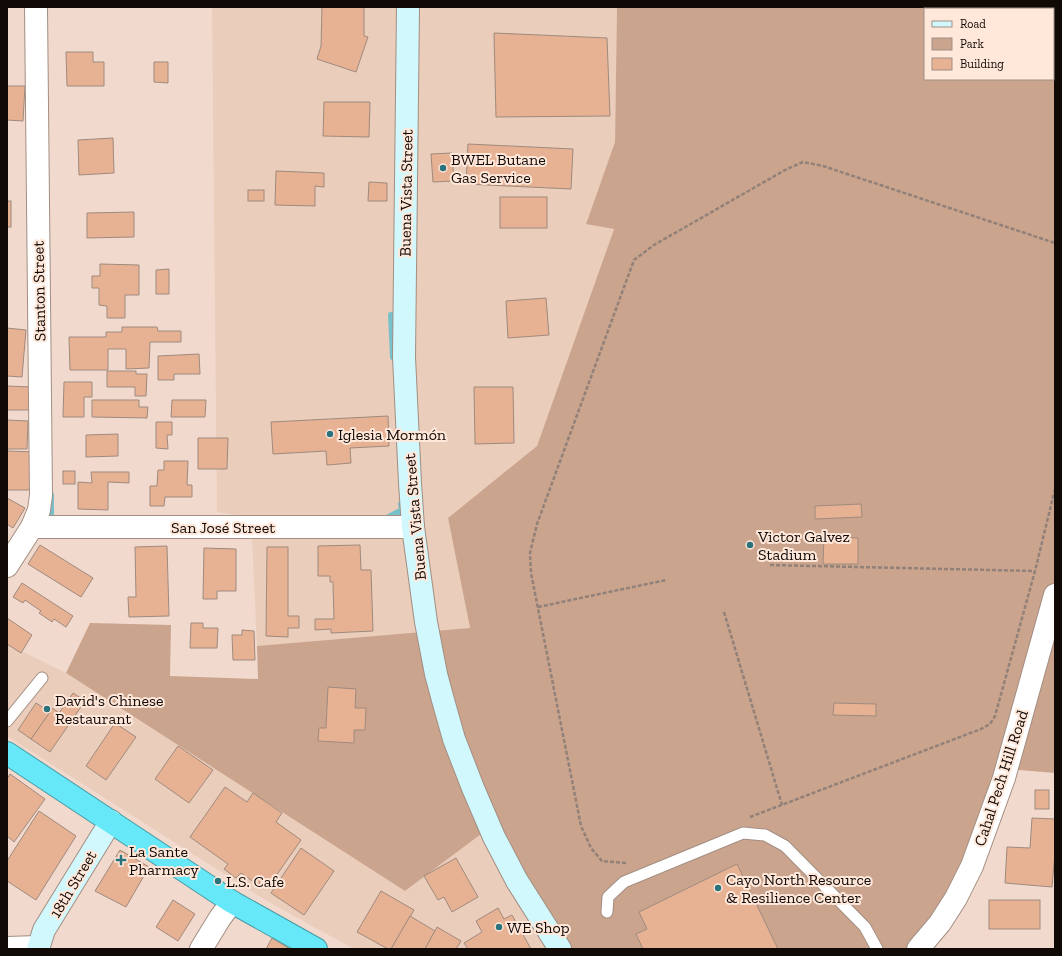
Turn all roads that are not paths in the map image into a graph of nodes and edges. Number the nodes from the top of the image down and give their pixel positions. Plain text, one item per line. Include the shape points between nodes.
1 (36, 7) edge
2 (408, 7) edge
3 (32, 527) junction
4 (413, 527) junction
5 (7, 566) edge
6 (1055, 595) edge
7 (42, 678) dead end
8 (7, 721) edge
9 (7, 753) edge
10 (111, 821) junction
11 (232, 902) junction
12 (607, 912) dead end
13 (7, 948) edge
14 (38, 948) edge
15 (201, 949) edge
16 (316, 949) edge
17 (560, 949) edge
18 (877, 949) edge
19 (918, 949) edge

1 - 3 street, Stanton Street via 41,495 39,510
2 - 4 main road, Buena Vista Street via 404,357
3 - 4 street, San José Street
3 - 5 street, Stanton Street
4 - 17 main road, Buena Vista Street via 436,674 454,739 494,838 517,881
6 - 19 street, Cahal Pech Hill Road via 1004,778 972,866 940,923
7 - 8 lane
9 - 10 highway
10 - 11 highway
10 - 14 main road, 18th Street via 44,930
11 - 15 street
11 - 16 highway
12 - 18 lane via 608,897 624,882 743,833 765,835 785,846 865,927
13 - 14 street

